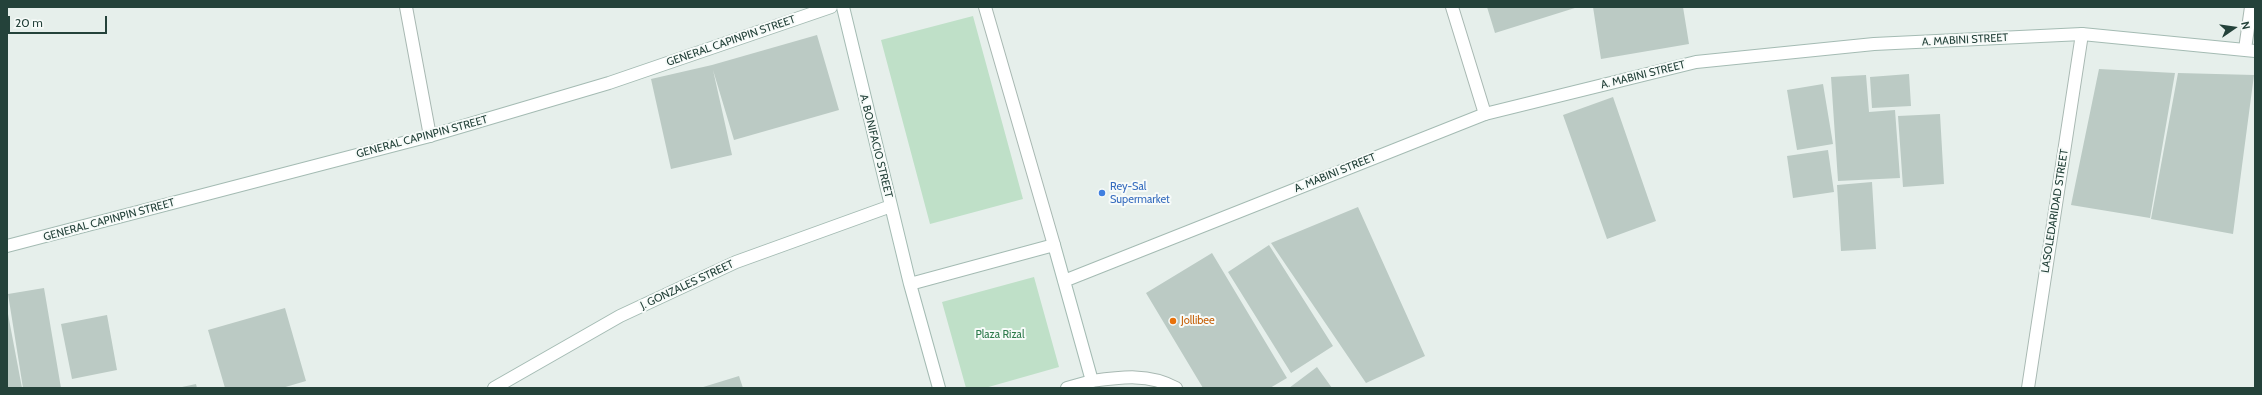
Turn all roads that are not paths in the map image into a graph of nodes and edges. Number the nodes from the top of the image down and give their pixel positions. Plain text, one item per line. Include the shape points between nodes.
1 (406, 7) edge
2 (831, 7) edge
3 (843, 7) edge
4 (985, 7) edge
5 (1452, 7) edge
6 (2252, 7) edge
7 (2082, 34) junction
8 (2250, 50) edge
9 (1485, 114) junction
10 (430, 136) junction
11 (891, 206) junction
12 (1054, 244) junction
13 (7, 246) edge
14 (1064, 281) junction
15 (910, 284) junction
16 (1092, 381) junction
17 (494, 388) edge
18 (939, 388) edge
19 (1067, 388) edge
20 (1176, 388) edge
21 (2028, 388) edge

1 - 10 street
2 - 10 street, GENERAL CAPINPIN STREET via 609,83
3 - 11 street, A. BONIFACIO STREET
4 - 12 street
5 - 9 street
6 - 8 street
7 - 8 street, A. MABINI STREET
7 - 9 street, A. MABINI STREET via 1874,44 1696,62
7 - 21 street, LASOLEDARIDAD STREET
9 - 14 street, A. MABINI STREET
10 - 13 street, GENERAL CAPINPIN STREET
11 - 15 street, A. BONIFACIO STREET
11 - 17 street, J. GONZALES STREET via 736,262 620,316
12 - 14 street
12 - 15 street
14 - 16 street
15 - 18 street, A. BONIFACIO STREET
16 - 19 street
16 - 20 street via 1122,376 1148,378

